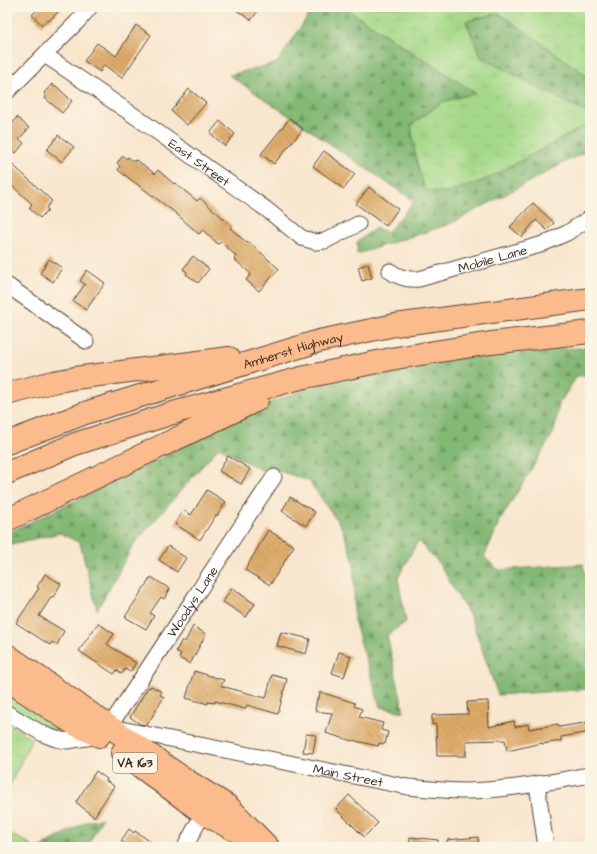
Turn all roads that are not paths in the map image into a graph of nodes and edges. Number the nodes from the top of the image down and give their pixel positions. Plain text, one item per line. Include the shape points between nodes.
1 (90, 7) edge
2 (45, 55) junction
3 (7, 92) edge
4 (590, 218) edge
5 (358, 224) dead end
6 (390, 271) dead end
7 (7, 285) edge
8 (590, 299) edge
9 (590, 332) edge
10 (86, 341) dead end
11 (319, 341) junction
12 (350, 368) junction
13 (7, 394) edge
14 (7, 443) edge
15 (7, 473) edge
16 (274, 477) dead end
17 (7, 520) edge
18 (7, 655) edge
19 (7, 674) edge
20 (7, 680) edge
21 (7, 713) edge
22 (104, 731) junction
23 (590, 775) edge
24 (537, 784) junction
25 (203, 813) junction
26 (186, 847) edge
27 (267, 847) edge
28 (546, 847) edge

1 - 2 street
2 - 3 street
2 - 5 street, East Street via 266,209 302,238 316,242 325,241
4 - 6 street, Mobile Lane via 567,233 540,245 419,279 409,280
7 - 10 street
8 - 11 main road, Amherst Highway via 395,325
9 - 12 main road via 491,343
11 - 13 main road via 232,358 75,378
11 - 14 main road, Amherst Highway via 88,412
12 - 15 main road via 301,378 176,412 75,444
12 - 17 main road via 257,400
16 - 22 street, Woodys Lane via 159,654
18 - 22 main road, VA 163
19 - 22 main road, VA 163 via 80,722
20 - 22 main road via 74,724
21 - 22 street via 56,739 67,741
22 - 24 street, Main Street via 408,787 467,791
22 - 25 main road, VA 163
22 - 27 main road, VA 163 via 228,806
23 - 24 street, Main Street
24 - 28 street
25 - 26 street
25 - 27 main road, VA 163

